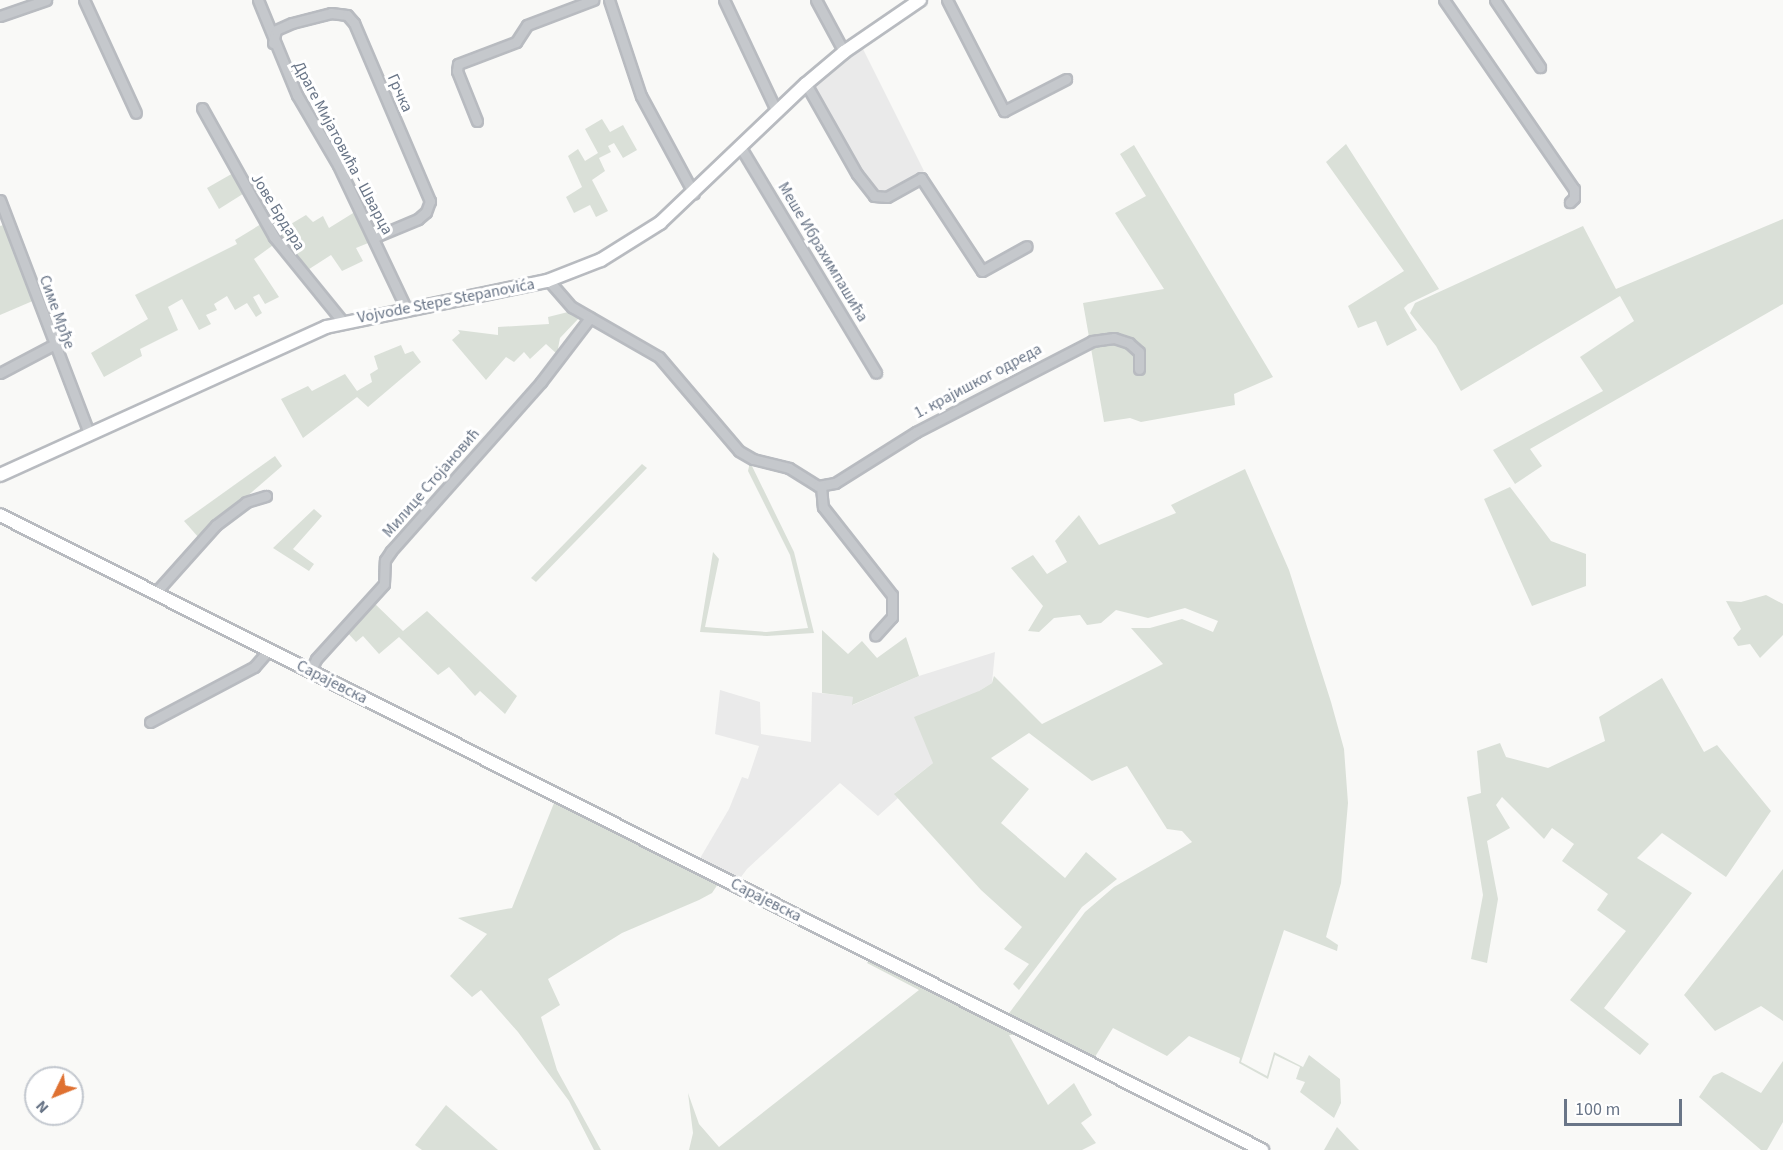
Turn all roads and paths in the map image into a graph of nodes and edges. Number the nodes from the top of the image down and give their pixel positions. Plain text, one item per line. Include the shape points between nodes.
1 (46, 0) edge
2 (84, 0) edge
3 (258, 0) edge
4 (593, 0) edge
5 (609, 0) edge
6 (724, 0) edge
7 (816, 0) edge
8 (920, 0) edge
9 (947, 0) edge
10 (1444, 0) edge
11 (1495, 0) edge
12 (0, 16) edge
13 (273, 43) junction
14 (843, 52) junction
15 (1540, 67) dead end
16 (1066, 79) dead end
17 (806, 84) junction
18 (202, 108) dead end
19 (777, 112) junction
20 (136, 113) dead end
21 (477, 121) dead end
22 (741, 148) junction
23 (694, 194) junction
24 (0, 200) edge
25 (1569, 202) dead end
26 (375, 237) junction
27 (1027, 246) dead end
28 (549, 281) junction
29 (406, 308) junction
30 (590, 318) junction
31 (343, 322) junction
32 (53, 345) junction
33 (1140, 369) dead end
34 (0, 373) edge
35 (876, 373) dead end
36 (89, 432) junction
37 (0, 475) edge
38 (821, 486) junction
39 (267, 496) dead end
40 (0, 515) edge
41 (156, 592) junction
42 (875, 636) dead end
43 (269, 650) junction
44 (309, 672) junction
45 (150, 723) dead end
46 (1262, 1150) edge

1 - 12 street
2 - 20 street
3 - 13 street, Драге Мијатовића - Шварца
4 - 21 street via 526,25 516,42 458,64 457,71
5 - 23 street via 641,96
6 - 19 street
7 - 14 street
8 - 14 main road, Vojvode Stepe Stepanovića
9 - 16 street via 1005,111
10 - 25 street via 1574,189 1574,198
11 - 15 street
13 - 26 street, Драге Мијатовића - Шварца
13 - 26 street, Грчка via 276,30 292,23 340,13 354,22 430,201 418,219
14 - 17 main road, Vojvode Stepe Stepanovića
17 - 19 main road, Vojvode Stepe Stepanovića
17 - 27 street via 857,174 874,196 886,197 921,178 982,271
18 - 31 street, Јове Брдара via 274,237
19 - 22 main road, Vojvode Stepe Stepanovića
22 - 23 main road, Vojvode Stepe Stepanovića
22 - 35 street, Меше Ибрахимпашића
23 - 28 main road, Vojvode Stepe Stepanovića via 619,251
24 - 32 street, Симе Мрђе
26 - 29 street, Драге Мијатовића - Шварца
28 - 29 main road, Vojvode Stepe Stepanovića
28 - 30 street via 559,296
29 - 31 main road, Vojvode Stepe Stepanovića
30 - 38 street via 660,357 746,457 789,468
30 - 44 street, Милице Стојановић via 541,382 391,551 385,560 384,584 316,659
31 - 36 main road, Vojvode Stepe Stepanovića via 290,341
32 - 34 street
32 - 36 street, Симе Мрђе
33 - 38 street, 1. крајишког одреда via 1139,352 1129,343 1114,338 1092,341 916,432 835,483
36 - 37 main road, Vojvode Stepe Stepanovića
38 - 42 street via 823,507 892,595 892,617
39 - 41 street via 246,502 216,525
40 - 41 main road, Сарајевска
41 - 43 main road, Сарајевска
43 - 44 main road, Сарајевска
43 - 45 street via 254,667
44 - 46 main road, Сарајевска

